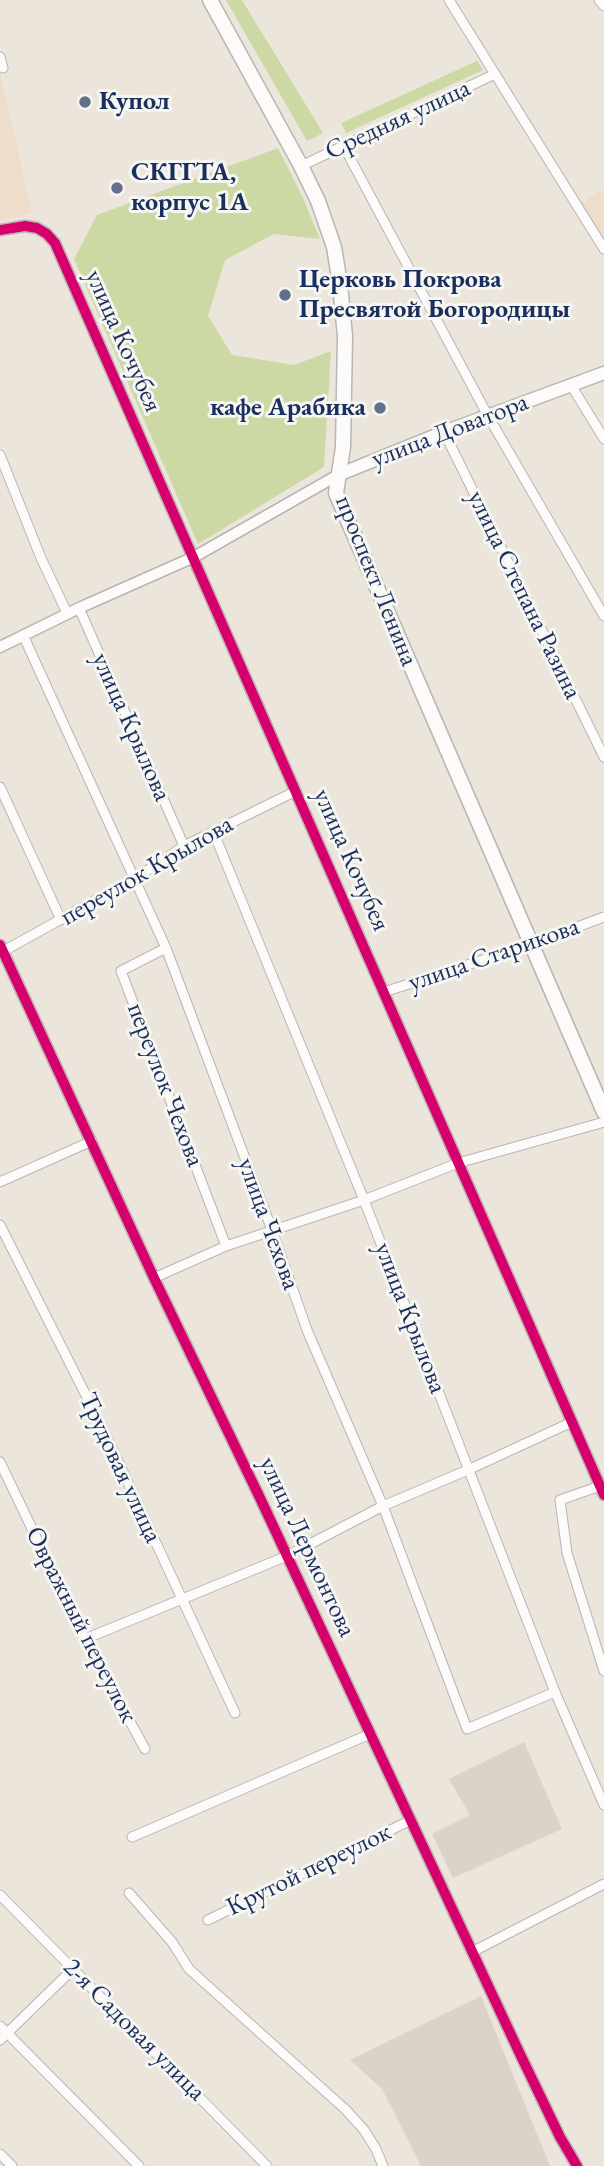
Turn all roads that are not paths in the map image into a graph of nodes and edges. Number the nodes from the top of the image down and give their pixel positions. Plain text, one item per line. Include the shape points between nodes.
1 (210, 0) edge
2 (449, 0) edge
3 (599, 0) edge
4 (604, 6) edge
5 (0, 57) edge
6 (3, 68) dead end
7 (495, 74) junction
8 (343, 145) junction
9 (301, 166) junction
10 (0, 230) edge
11 (604, 249) edge
12 (604, 373) edge
13 (571, 385) junction
14 (488, 416) junction
15 (444, 432) junction
16 (604, 439) edge
17 (0, 455) edge
18 (338, 475) junction
19 (194, 557) junction
20 (79, 608) junction
21 (67, 613) junction
22 (604, 616) edge
23 (23, 635) junction
24 (0, 647) edge
25 (604, 757) edge
26 (0, 787) edge
27 (296, 791) junction
28 (213, 831) junction
29 (184, 846) junction
30 (135, 879) junction
31 (604, 917) edge
32 (61, 920) junction
33 (532, 944) junction
34 (166, 948) junction
35 (1, 950) edge
36 (384, 992) junction
37 (604, 1112) edge
38 (604, 1122) edge
39 (92, 1141) junction
40 (458, 1163) junction
41 (0, 1182) edge
42 (364, 1200) junction
43 (0, 1225) edge
44 (272, 1230) junction
45 (226, 1246) junction
46 (154, 1278) junction
47 (572, 1422) junction
48 (0, 1462) edge
49 (470, 1469) junction
50 (602, 1491) edge
51 (383, 1506) junction
52 (287, 1556) junction
53 (183, 1600) junction
54 (85, 1639) junction
55 (604, 1671) edge
56 (555, 1692) junction
57 (236, 1713) dead end
58 (370, 1734) junction
59 (145, 1749) dead end
60 (604, 1805) edge
61 (411, 1821) junction
62 (132, 1837) dead end
63 (604, 1884) edge
64 (129, 1893) dead end
65 (0, 1895) edge
66 (208, 1920) dead end
67 (472, 1952) junction
68 (73, 1969) junction
69 (2, 2033) edge
70 (0, 2154) edge
71 (12, 2166) edge
72 (139, 2166) edge
73 (267, 2166) edge
74 (383, 2166) edge
75 (577, 2166) edge

1 - 9 main road, проспект Ленина
2 - 7 street
3 - 4 street
5 - 6 street
7 - 8 street, Средняя улица
7 - 11 street
8 - 9 street, Средняя улица
8 - 14 street
9 - 18 main road, проспект Ленина via 327,225 340,284 345,335 343,447
10 - 19 street, улица Кочубея via 37,228 55,243
12 - 13 main road, улица Доватора
13 - 14 main road, улица Доватора
13 - 16 street
14 - 15 main road, улица Доватора
14 - 22 street
15 - 18 main road, улица Доватора
15 - 25 street, улица Степана Разина
17 - 21 street
18 - 19 street, улица Доватора
18 - 33 main road, проспект Ленина via 336,493 345,517
19 - 20 street, улица Доватора
19 - 27 street, улица Кочубея
20 - 21 street, улица Доватора
20 - 29 street, улица Крылова
21 - 23 street, улица Доватора
23 - 24 street, улица Доватора
23 - 30 street, улица Чехова
26 - 32 street
27 - 28 street, переулок Крылова
27 - 36 street, улица Кочубея
28 - 29 street, переулок Крылова
28 - 42 street, улица Крылова
29 - 30 street, переулок Крылова
30 - 32 street, переулок Крылова
30 - 34 street, улица Чехова
31 - 33 street, улица Старикова
32 - 35 street, переулок Крылова
33 - 36 street, улица Старикова
33 - 37 main road, проспект Ленина
34 - 44 street, улица Чехова
34 - 45 street, переулок Чехова via 121,971
35 - 39 street, улица Лермонтова
36 - 40 street, улица Кочубея
38 - 40 street
39 - 41 street
39 - 46 street, улица Лермонтова
40 - 42 street
40 - 47 street, улица Кочубея
42 - 44 street
42 - 49 street, улица Крылова
43 - 53 street, Трудовая улица
44 - 45 street
44 - 51 street, улица Чехова via 307,1330
45 - 46 street
46 - 52 street, улица Лермонтова
47 - 49 street
47 - 50 street, улица Кочубея
48 - 54 street, Овражный переулок
49 - 51 street
49 - 56 street, улица Крылова
50 - 55 street via 560,1500 567,1553
51 - 52 street
51 - 56 street, улица Чехова via 467,1729
52 - 53 street
52 - 58 street, улица Лермонтова
53 - 54 street
53 - 57 street, Трудовая улица
54 - 59 street, Овражный переулок
56 - 60 street, улица Крылова
58 - 61 street, улица Лермонтова
58 - 62 street
61 - 66 street, Крутой переулок
61 - 67 street, улица Лермонтова
63 - 67 street
64 - 74 street via 189,1969 346,2110 364,2130
65 - 68 street, 2-я Садовая улица
67 - 75 street, улица Лермонтова
68 - 69 street
68 - 73 street, 2-я Садовая улица
69 - 72 street
70 - 71 street

